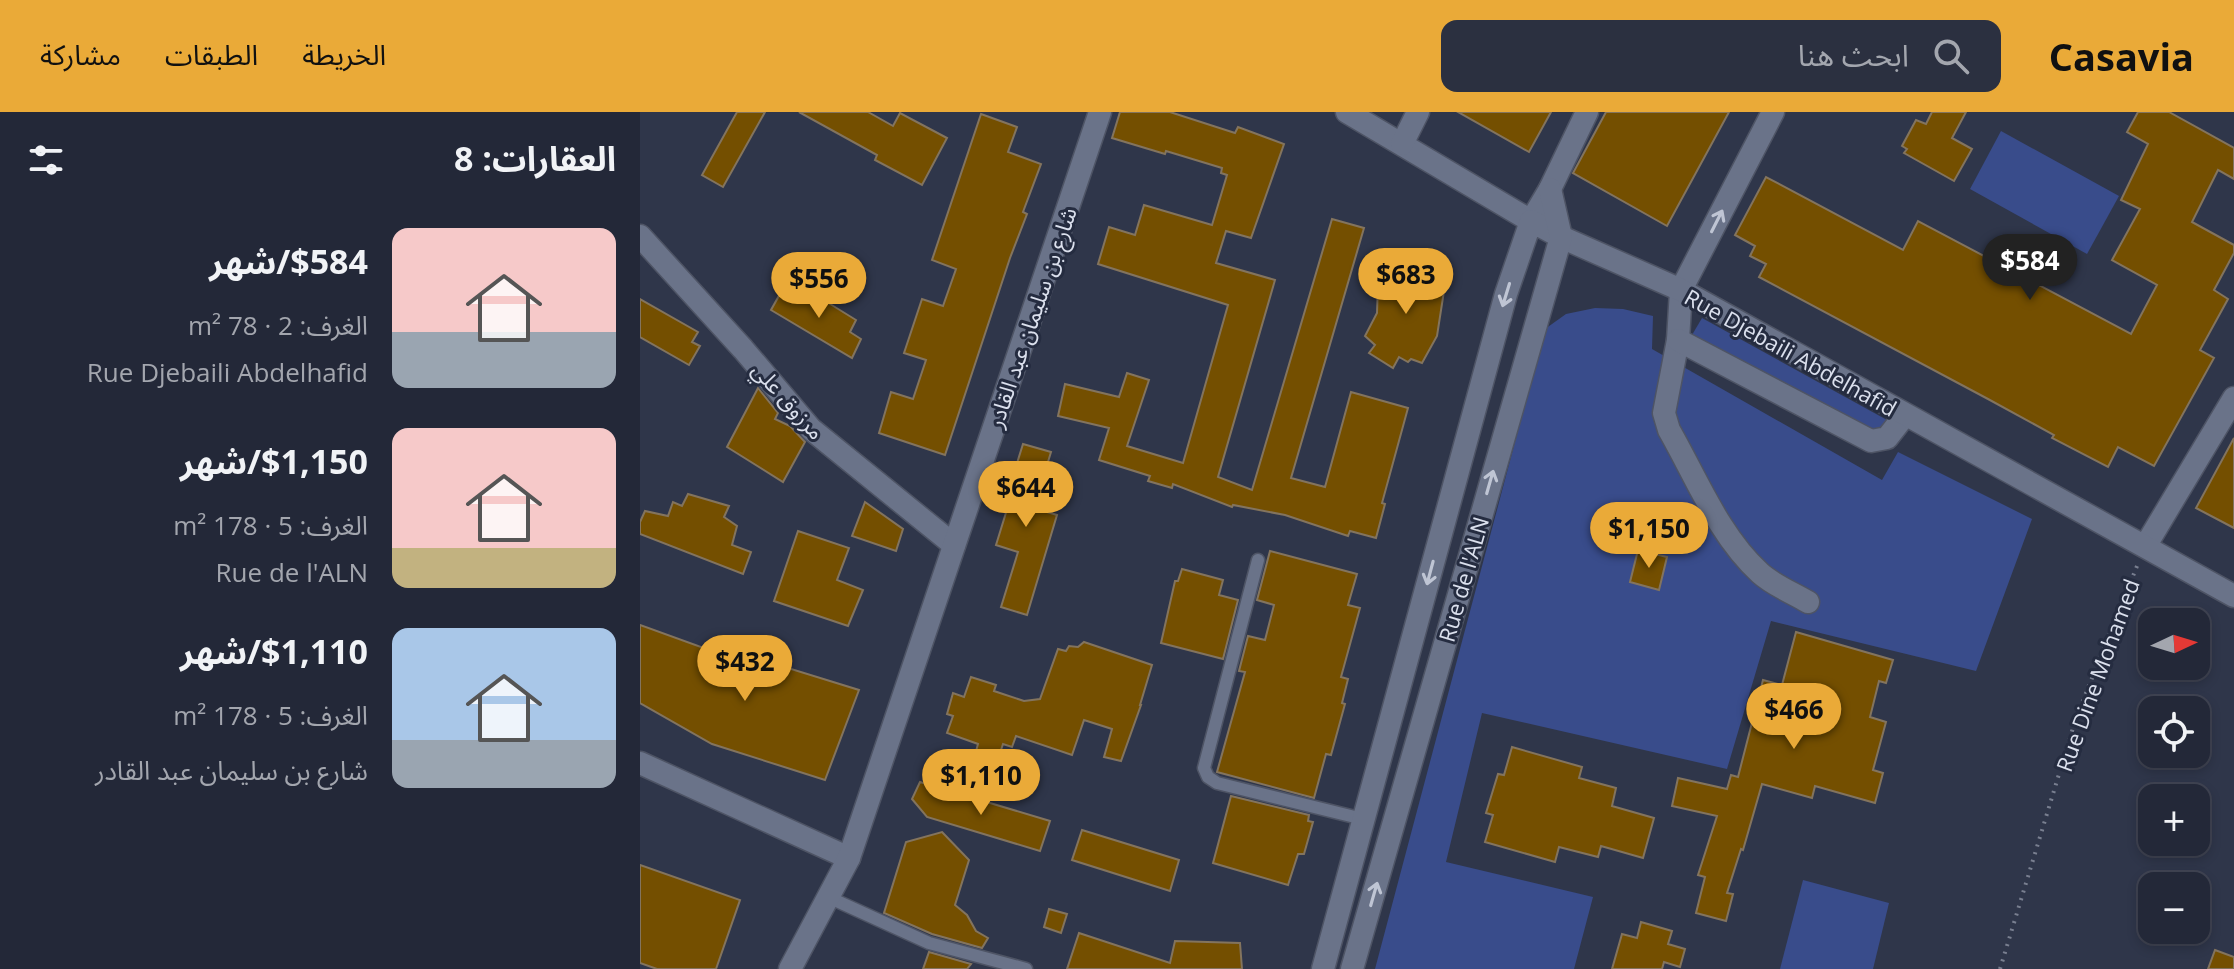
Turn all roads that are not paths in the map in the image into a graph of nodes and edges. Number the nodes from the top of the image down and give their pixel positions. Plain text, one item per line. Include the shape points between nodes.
1 (1100, 112) edge
2 (1347, 112) edge
3 (1418, 112) edge
4 (1587, 112) edge
5 (1773, 112) edge
6 (1402, 144) junction
7 (1550, 189) junction
8 (1531, 221) junction
9 (640, 236) edge
10 (1561, 237) junction
11 (1681, 290) junction
12 (1678, 340) junction
13 (2234, 398) edge
14 (1905, 415) junction
15 (954, 545) junction
16 (2146, 545) junction
17 (1258, 560) dead end
18 (2234, 596) edge
19 (1808, 602) dead end
20 (1394, 701) junction
21 (1426, 709) junction
22 (640, 763) edge
23 (1363, 819) junction
24 (849, 858) junction
25 (828, 897) junction
26 (790, 969) edge
27 (1026, 969) edge
28 (1323, 969) edge
29 (1352, 969) edge

1 - 15 street, شارع بن سليمان عبد القادر
2 - 6 street, Rue Djebaili Abdelhafid
3 - 6 street
4 - 7 street, Rue de l'ALN
11 -> 5 street
6 - 8 street, Rue Djebaili Abdelhafid
7 - 8 street, Rue de l'ALN
7 - 10 street, Rue de l'ALN
8 - 10 street, Rue Djebaili Abdelhafid
8 -> 20 street, Rue de l'ALN via 1506,294
9 - 15 street, مرزوق علي via 811,429
10 - 11 street, Rue Djebaili Abdelhafid
21 -> 10 street, Rue de l'ALN
11 - 12 street
11 - 14 street, Rue Djebaili Abdelhafid
12 - 14 street via 1871,441 1887,438
12 - 19 street via 1665,399 1669,430 1741,552 1761,575
13 - 16 street
14 - 16 street, Rue Djebaili Abdelhafid
15 - 24 street, شارع بن سليمان عبد القادر
16 - 18 street, Rue Djebaili Abdelhafid
17 - 23 lane via 1204,768 1217,783
20 - 21 street
20 - 23 street, Rue de l'ALN
29 -> 21 street, Rue de l'ALN
22 - 24 street
23 - 28 street, Rue de l'ALN
24 - 25 street, شارع بن سليمان عبد القادر
25 - 26 street, شارع بن سليمان عبد القادر
25 - 27 lane via 929,943

